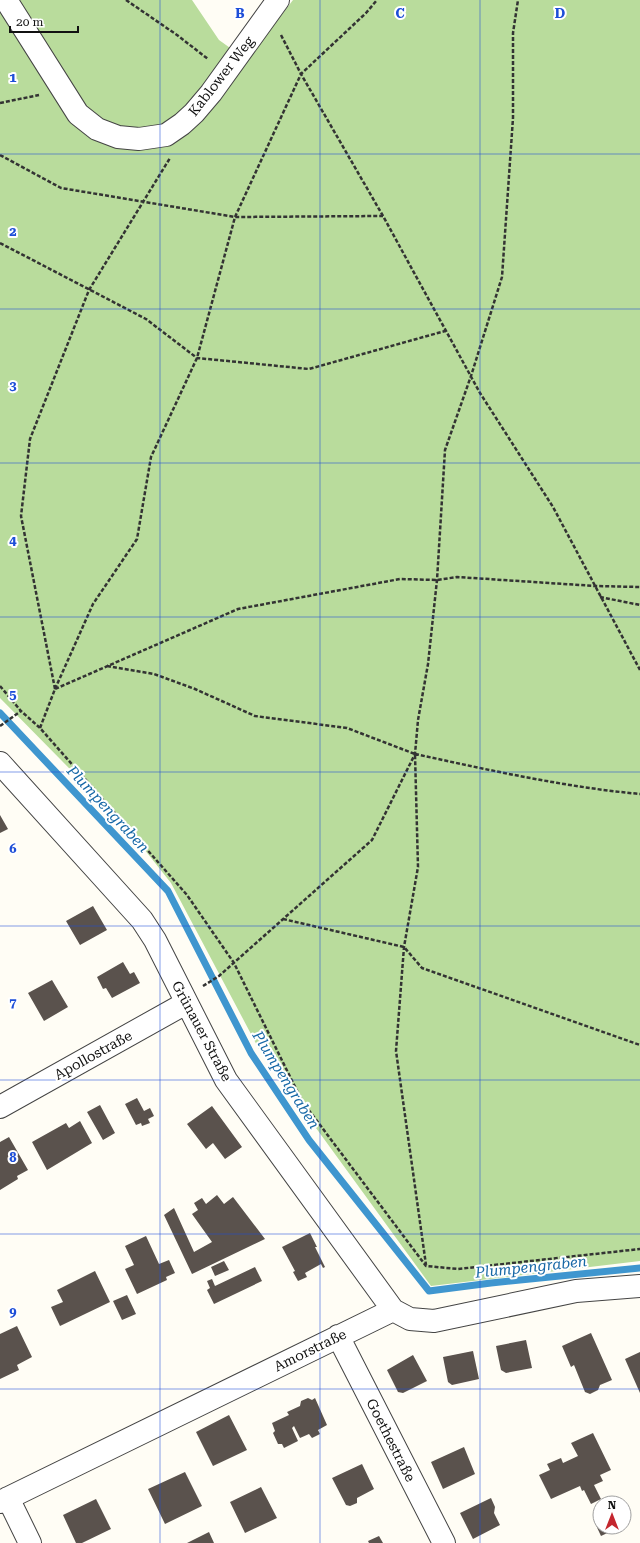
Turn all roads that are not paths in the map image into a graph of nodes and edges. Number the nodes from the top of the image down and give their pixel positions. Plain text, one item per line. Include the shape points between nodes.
1 (6, 0) edge
2 (278, 0) edge
3 (0, 763) edge
4 (186, 1003) junction
5 (0, 1107) edge
6 (640, 1286) edge
7 (392, 1310) junction
8 (338, 1336) junction
9 (4, 1500) edge
10 (30, 1543) edge
11 (444, 1543) edge

1 - 2 street, Kablower Weg via 78,114 97,129 118,137 139,139 166,135 194,113
3 - 4 street, Grünauer Straße via 142,920 155,940
4 - 5 street, Apollostraße
4 - 7 street, Grünauer Straße via 226,1080
6 - 7 street via 576,1291 434,1321 410,1319
7 - 8 street, Amorstraße
8 - 9 street, Amorstraße
8 - 11 street, Goethestraße
9 - 10 street

